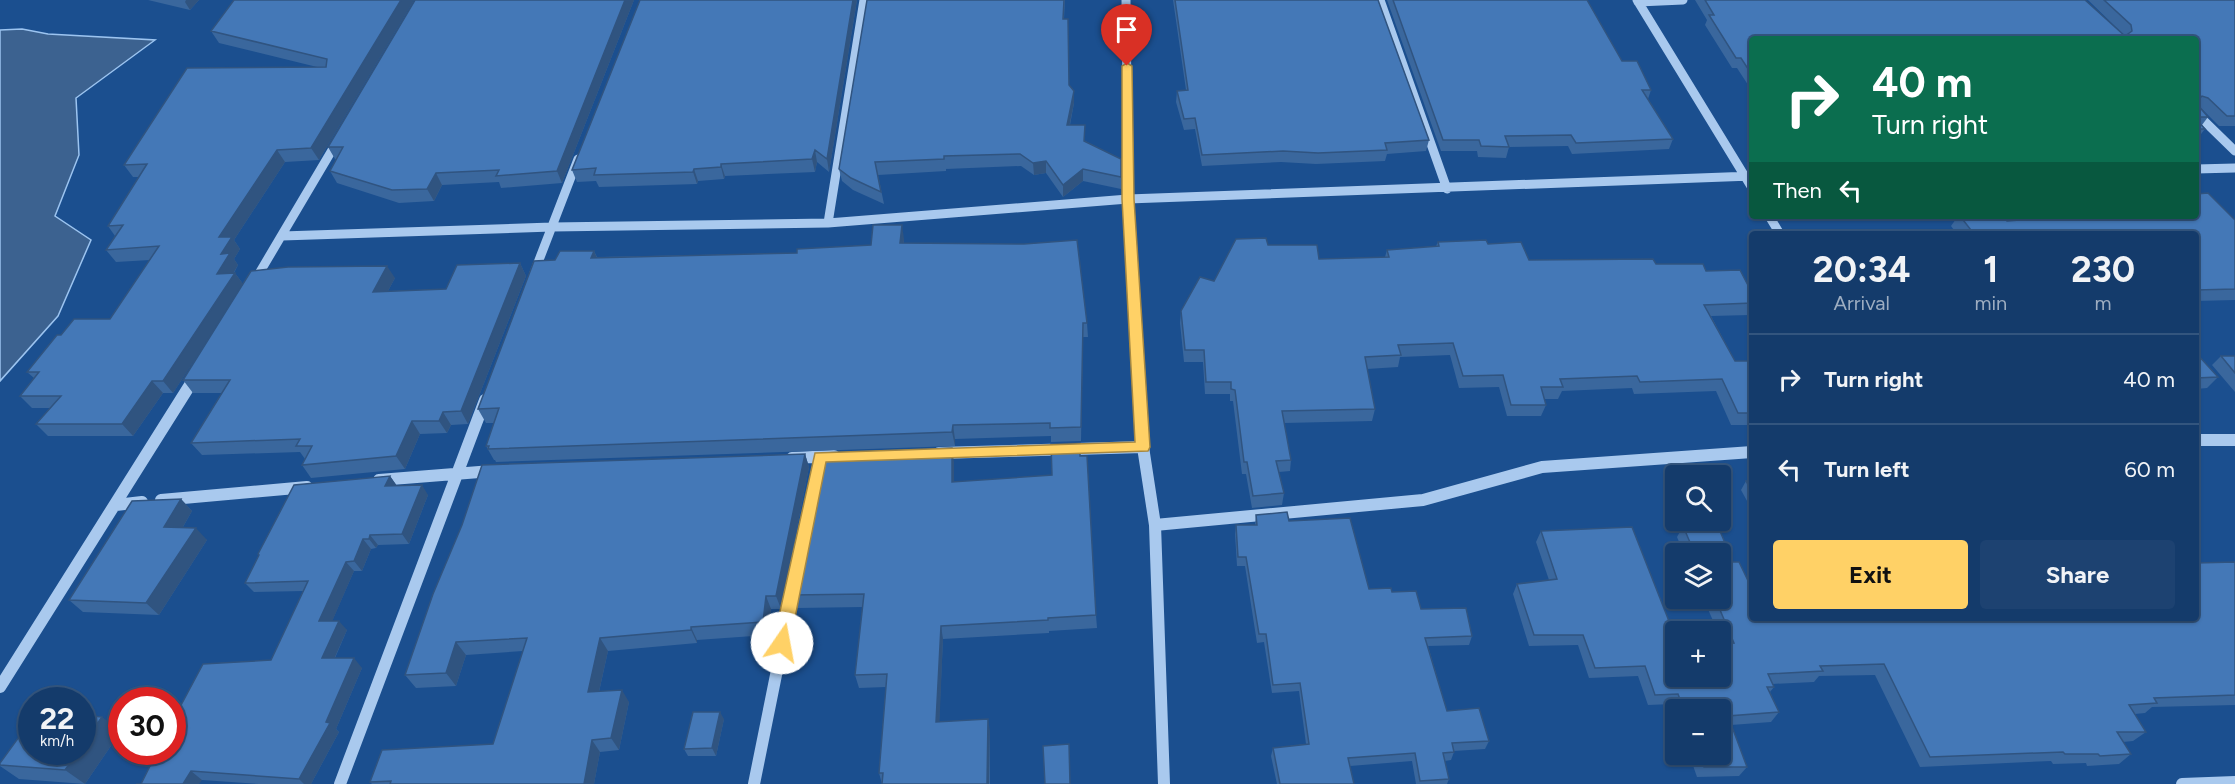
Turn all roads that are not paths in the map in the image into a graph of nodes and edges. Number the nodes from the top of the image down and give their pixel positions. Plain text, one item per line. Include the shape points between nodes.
1 (864, 0) edge
2 (1126, 0) edge
3 (1380, 0) edge
4 (1683, 0) edge
5 (1638, 1) edge
6 (2199, 116) edge
7 (342, 133) edge
8 (582, 151) edge
9 (2235, 151) edge
10 (2235, 168) edge
11 (2199, 169) edge
12 (1748, 176) edge
13 (1447, 189) junction
14 (1128, 199) junction
15 (828, 223) junction
16 (552, 227) junction
17 (282, 236) junction
18 (530, 283) edge
19 (245, 296) edge
20 (202, 365) edge
21 (487, 394) edge
22 (2199, 440) edge
23 (2235, 440) edge
24 (1143, 447) junction
25 (1749, 452) edge
26 (928, 454) edge
27 (844, 456) edge
28 (820, 457) junction
29 (785, 458) edge
30 (504, 470) edge
31 (457, 472) junction
32 (363, 481) edge
33 (316, 486) edge
34 (116, 505) junction
35 (1155, 525) junction
36 (0, 687) edge
37 (2235, 782) edge
38 (340, 784) edge
39 (754, 784) edge
40 (1164, 784) edge
41 (2182, 784) edge

1 - 15 street
2 - 14 street
3 - 13 street
4 - 5 street
5 - 12 street
6 - 9 street
7 - 17 street
8 - 16 street
10 - 11 street
12 - 13 street
13 - 14 street
14 - 15 street
14 - 24 street
15 - 16 street
16 - 17 street
16 - 18 street
17 - 19 street
20 - 34 street
21 - 31 street
22 - 23 street
24 - 26 street
24 - 35 street
25 - 35 street via 1542,467 1423,500
27 - 28 street
28 - 29 street
28 - 39 street
30 - 31 street
31 - 32 street
31 - 38 street
33 - 34 street
34 - 36 street
35 - 40 street
37 - 41 street

